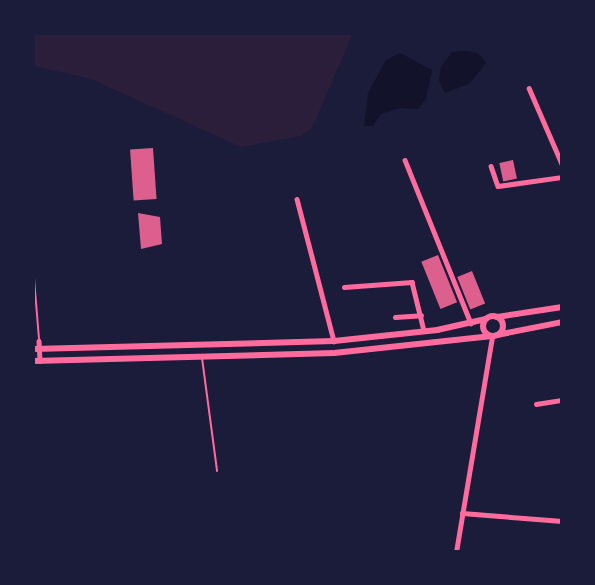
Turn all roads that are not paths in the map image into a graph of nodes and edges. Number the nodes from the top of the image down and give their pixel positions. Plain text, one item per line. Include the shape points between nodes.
1 (529, 88) dead end
2 (405, 160) dead end
3 (562, 164) edge
4 (491, 166) dead end
5 (562, 177) edge
6 (297, 199) dead end
7 (33, 266) edge
8 (344, 288) dead end
9 (562, 307) edge
10 (421, 314) junction
11 (395, 317) dead end
12 (497, 317) junction
13 (486, 319) junction
14 (562, 322) edge
15 (471, 323) junction
16 (424, 331) junction
17 (495, 336) junction
18 (334, 341) junction
19 (37, 346) edge
20 (202, 356) junction
21 (37, 361) edge
22 (562, 400) edge
23 (536, 404) dead end
24 (217, 471) dead end
25 (462, 513) junction
26 (562, 521) edge
27 (456, 552) edge

1 - 3 street
2 - 15 street
4 - 5 street via 498,186
6 - 18 street
7 - 19 lane
8 - 10 street via 412,282
9 - 12 main road
10 - 11 street
10 - 16 street
12 - 13 main road
12 - 17 main road via 503,328
13 - 15 main road
13 - 17 main road via 483,327
14 - 17 main road
15 - 16 main road
16 - 18 main road
17 - 20 main road via 387,349
17 - 25 street
18 - 19 main road
19 - 21 street
20 - 21 main road
20 - 24 lane
22 - 23 street
25 - 26 street
25 - 27 street

